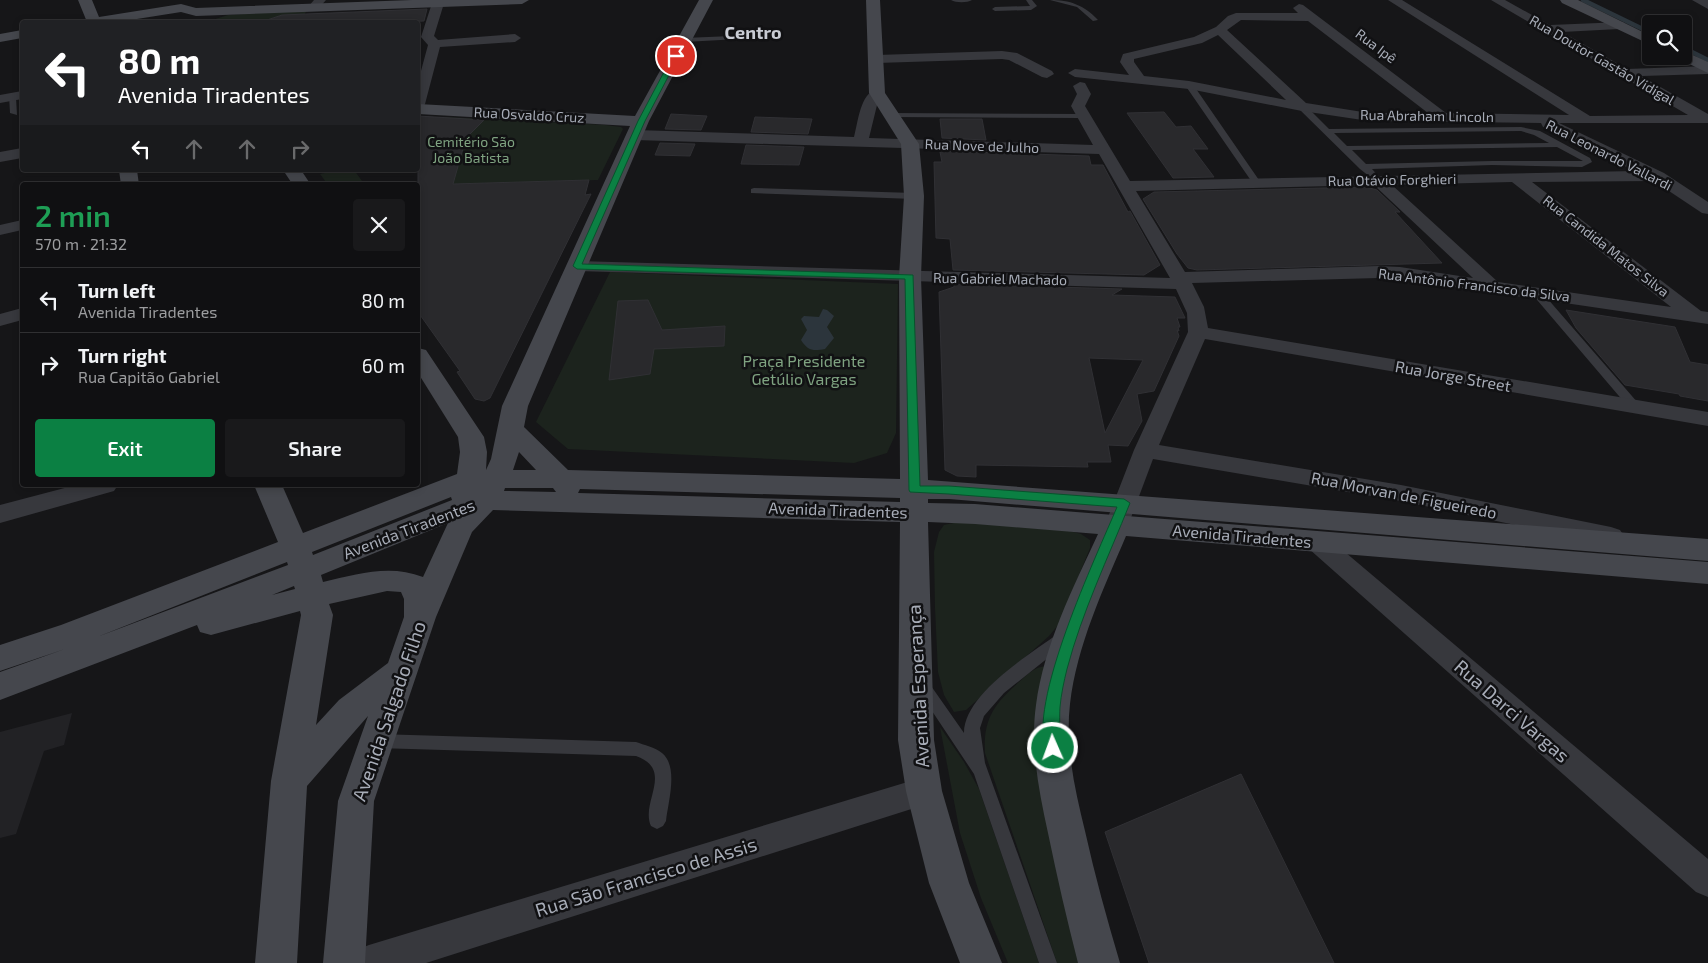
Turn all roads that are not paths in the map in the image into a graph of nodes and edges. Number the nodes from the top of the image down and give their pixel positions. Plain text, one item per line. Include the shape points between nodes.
1 (86, 0) edge
2 (522, 0) edge
3 (706, 0) edge
4 (873, 0) edge
5 (954, 0) edge
6 (969, 0) edge
7 (1029, 0) edge
8 (1053, 0) edge
9 (1289, 0) edge
10 (1394, 0) edge
11 (1497, 0) edge
12 (1567, 0) edge
13 (1597, 0) edge
14 (1698, 0) edge
15 (439, 2) edge
16 (179, 4) edge
17 (317, 4) edge
18 (1708, 5) edge
19 (995, 9) dead end
20 (235, 10) junction
21 (1311, 17) junction
22 (1622, 19) junction
23 (94, 20) edge
24 (104, 20) edge
25 (189, 20) edge
26 (196, 20) edge
27 (1096, 20) dead end
28 (1548, 29) junction
29 (1220, 30) junction
30 (20, 34) edge
31 (1642, 34) edge
32 (0, 38) edge
33 (515, 38) dead end
34 (756, 38) dead end
35 (426, 39) edge
36 (684, 40) junction
37 (1692, 44) edge
38 (1708, 52) edge
39 (877, 59) junction
40 (1692, 60) edge
41 (1708, 69) edge
42 (1624, 73) junction
43 (1139, 79) junction
44 (1068, 82) junction
45 (1189, 85) junction
46 (420, 88) edge
47 (877, 93) junction
48 (12, 97) edge
49 (1302, 107) junction
50 (420, 108) edge
51 (14, 113) dead end
52 (891, 115) junction
53 (1084, 116) junction
54 (1443, 117) junction
55 (1535, 118) junction
56 (1586, 120) junction
57 (1708, 120) edge
58 (638, 128) junction
59 (1327, 131) junction
60 (907, 139) junction
61 (860, 142) junction
62 (1101, 145) junction
63 (1559, 145) junction
64 (1344, 148) junction
65 (20, 153) edge
66 (0, 158) edge
67 (1363, 166) junction
68 (1658, 176) junction
69 (1516, 177) junction
70 (1379, 180) junction
71 (1257, 183) junction
72 (1126, 186) junction
73 (754, 191) dead end
74 (914, 196) junction
75 (1708, 209) edge
76 (20, 225) edge
77 (0, 230) edge
78 (577, 266) junction
79 (910, 277) junction
80 (1181, 281) junction
81 (1491, 285) junction
82 (1536, 292) junction
83 (20, 315) edge
84 (1702, 317) edge
85 (0, 320) edge
86 (1198, 332) junction
87 (420, 359) edge
88 (1634, 406) junction
89 (1708, 419) edge
90 (511, 429) junction
91 (1145, 450) junction
92 (99, 487) edge
93 (269, 487) edge
94 (569, 491) junction
95 (474, 499) junction
96 (914, 501) junction
97 (0, 514) edge
98 (1120, 514) junction
99 (1316, 542) junction
100 (1662, 546) junction
101 (1708, 550) edge
102 (305, 571) junction
103 (1708, 573) edge
104 (420, 617) junction
105 (1073, 630) junction
106 (0, 658) edge
107 (401, 671) junction
108 (914, 673) junction
109 (0, 686) edge
110 (376, 741) junction
111 (981, 771) junction
112 (289, 781) junction
113 (924, 791) junction
114 (657, 822) dead end
115 (1708, 881) edge
116 (276, 963) edge
117 (344, 963) edge
118 (369, 963) edge
119 (981, 963) edge
120 (1048, 963) edge
121 (1099, 963) edge

1 - 23 main road
2 - 15 main road
3 - 36 main road
4 - 39 main road
5 - 6 lane
7 - 19 lane via 1034,6 1031,8
8 - 27 lane via 1078,6
9 - 21 street, Rua Ipê
10 - 56 street
11 - 28 street, Rua Doutor Gastão Vidigal
12 - 22 main road
13 - 22 main road
14 - 18 street
15 - 17 main road
15 - 35 street
16 - 20 main road via 196,12
16 - 24 main road
16 - 25 main road
17 - 20 main road
20 - 26 main road
21 - 29 street via 1240,16
21 - 54 street, Rua Ipê
22 - 28 street
22 - 31 main road
28 - 42 street, Rua Doutor Gastão Vidigal
29 - 43 street via 1191,42 1128,56 1127,62
29 - 49 street
30 - 32 main road
33 - 35 street
34 - 36 lane
35 - 46 street
36 - 58 main road
37 - 38 main road
39 - 44 street via 1012,56
39 - 47 main road
40 - 41 main road
41 - 42 street
42 - 57 street, Rua Doutor Gastão Vidigal
43 - 44 street, Rua Abraham Lincoln
43 - 45 street, Rua Abraham Lincoln
44 - 53 street via 1084,94 1078,106
45 - 49 street, Rua Abraham Lincoln
45 - 71 lane
47 - 52 main road
47 - 61 street via 871,100
48 - 51 lane
49 - 54 street, Rua Abraham Lincoln via 1369,118
49 - 59 lane
50 - 58 main road, Rua Osvaldo Cruz
52 - 53 lane
52 - 60 main road
53 - 62 street
54 - 55 street, Rua Abraham Lincoln
55 - 56 street, Rua Abraham Lincoln
55 - 68 street, Rua Leonardo Vallardi
56 - 57 street, Rua Abraham Lincoln
58 - 61 street, Rua Nove de Julho
58 - 78 main road
59 - 63 lane via 1506,128 1537,133
59 - 64 lane
60 - 61 street, Rua Nove de Julho
60 - 62 street, Rua Nove de Julho
60 - 74 main road, Avenida Esperança
62 - 72 street
63 - 64 lane
63 - 67 lane via 1588,162 1582,165
64 - 67 lane
65 - 66 street
67 - 70 lane
68 - 69 street, Rua Otávio Forghieri
68 - 75 street, Rua Leonardo Vallardi
69 - 70 street, Rua Otávio Forghieri
69 - 84 street, Rua Candida Matos Silva
70 - 71 street, Rua Otávio Forghieri
70 - 81 street
71 - 72 street, Rua Otávio Forghieri
72 - 80 street
73 - 74 lane
74 - 79 main road, Avenida Esperança
76 - 77 street
78 - 79 street, Rua Gabriel Machado
78 - 90 main road via 515,406
79 - 80 street, Rua Gabriel Machado
79 - 96 main road, Avenida Esperança
80 - 81 street, Rua Antônio Francisco da Silva via 1378,272
80 - 86 street via 1196,309
81 - 82 street, Rua Antônio Francisco da Silva
82 - 84 street, Rua Antônio Francisco da Silva
82 - 88 lane
83 - 85 street
86 - 88 street, Rua Jorge Street
86 - 91 street
87 - 95 main road via 472,436
88 - 89 street, Rua Jorge Street
90 - 94 main road
90 - 95 main road via 504,459
91 - 98 street
91 - 100 street, Rua Morvan de Figueiredo via 1401,493
92 - 97 street
93 - 102 main road
94 - 95 main road, Avenida Tiradentes
94 - 96 main road, Avenida Tiradentes
95 - 102 main road, Avenida Tiradentes
95 - 104 main road, Avenida Salgado Filho
96 - 98 main road, Avenida Tiradentes via 975,514
96 - 108 main road, Avenida Esperança
98 - 99 main road, Avenida Tiradentes
98 - 100 main road, Avenida Tiradentes
98 - 105 main road
99 - 103 main road, Avenida Tiradentes
99 - 115 street, Rua Darci Vargas
100 - 101 main road, Avenida Tiradentes
102 - 104 main road via 403,581 414,585
102 - 106 main road, Avenida Tiradentes via 72,634
102 - 109 main road
102 - 112 main road via 318,614
104 - 107 main road, Avenida Salgado Filho
105 - 111 lane via 997,690 978,710 973,737
105 - 121 main road via 1053,704 1051,730 1055,784
107 - 110 main road, Avenida Salgado Filho
107 - 112 main road via 351,710
108 - 111 lane
108 - 113 main road, Avenida Esperança via 916,740
110 - 114 lane via 636,749 651,754 660,762
110 - 117 main road, Avenida Salgado Filho via 356,801
111 - 120 lane
112 - 116 main road
113 - 118 street, Rua São Francisco de Assis
113 - 119 main road, Avenida Esperança via 949,883

